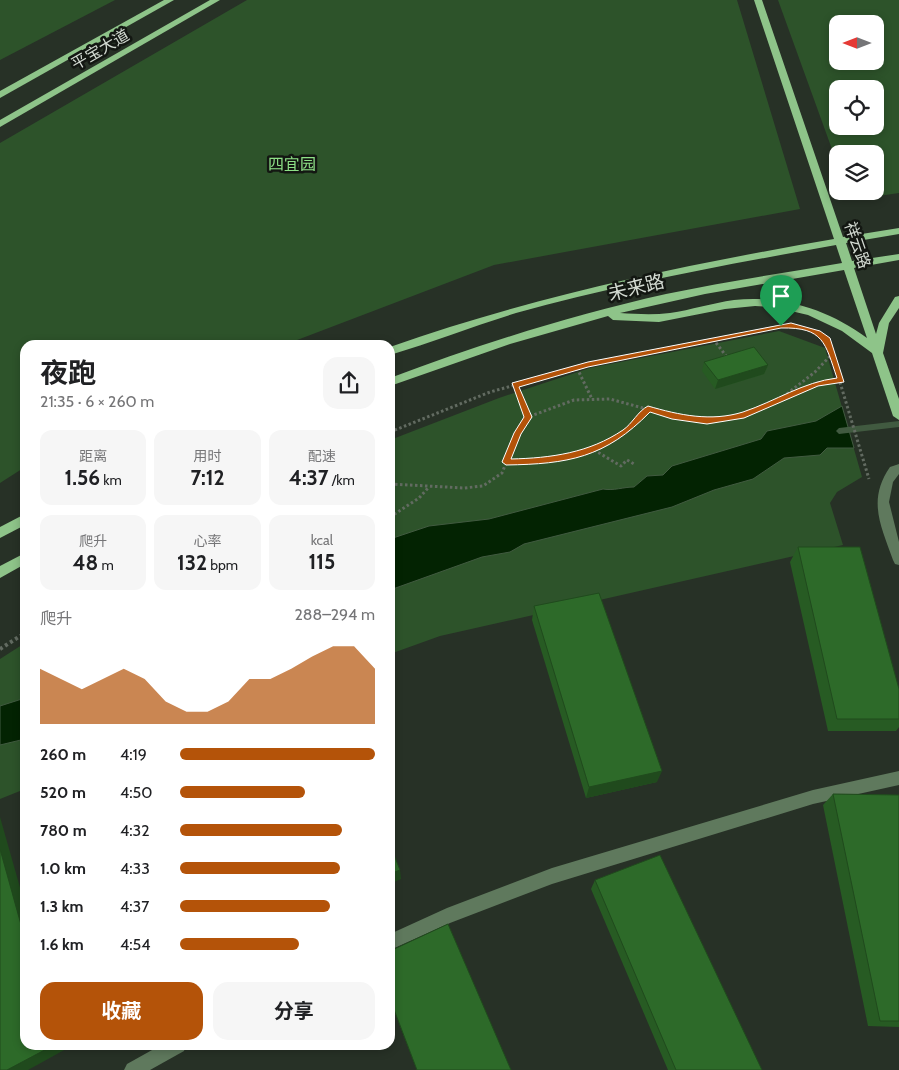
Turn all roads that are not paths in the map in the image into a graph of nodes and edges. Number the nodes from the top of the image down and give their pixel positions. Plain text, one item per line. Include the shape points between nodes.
1 (170, 0) edge
2 (216, 0) edge
3 (758, 0) edge
4 (0, 93) edge
5 (0, 124) edge
6 (899, 231) edge
7 (839, 241) junction
8 (899, 257) edge
9 (848, 266) junction
10 (899, 300) edge
11 (598, 316) junction
12 (395, 349) edge
13 (878, 352) junction
14 (395, 380) edge
15 (899, 416) edge
16 (899, 469) edge
17 (20, 522) edge
18 (0, 533) edge
19 (899, 560) edge
20 (20, 561) edge
21 (0, 573) edge
22 (899, 778) edge
23 (395, 940) edge
24 (169, 1050) edge
25 (133, 1070) edge

1 - 4 main road, 平宝大道
2 - 5 main road, 平宝大道
3 - 7 main road, 祥云路
6 - 7 main road, 未来路
7 - 9 main road, 祥云路
7 - 12 main road, 未来路 via 686,268 599,288 532,305
8 - 9 main road, 未来路
9 - 11 main road, 未来路 via 704,290
9 - 13 main road, 祥云路
10 - 13 main road via 884,323
11 - 13 main road via 660,318 734,304 771,304 816,313 832,320
11 - 14 main road, 未来路 via 440,363
13 - 15 main road, 祥云路
16 - 19 street via 888,477 882,502
17 - 18 main road
20 - 21 main road
22 - 23 street via 813,797 552,876
24 - 25 street

